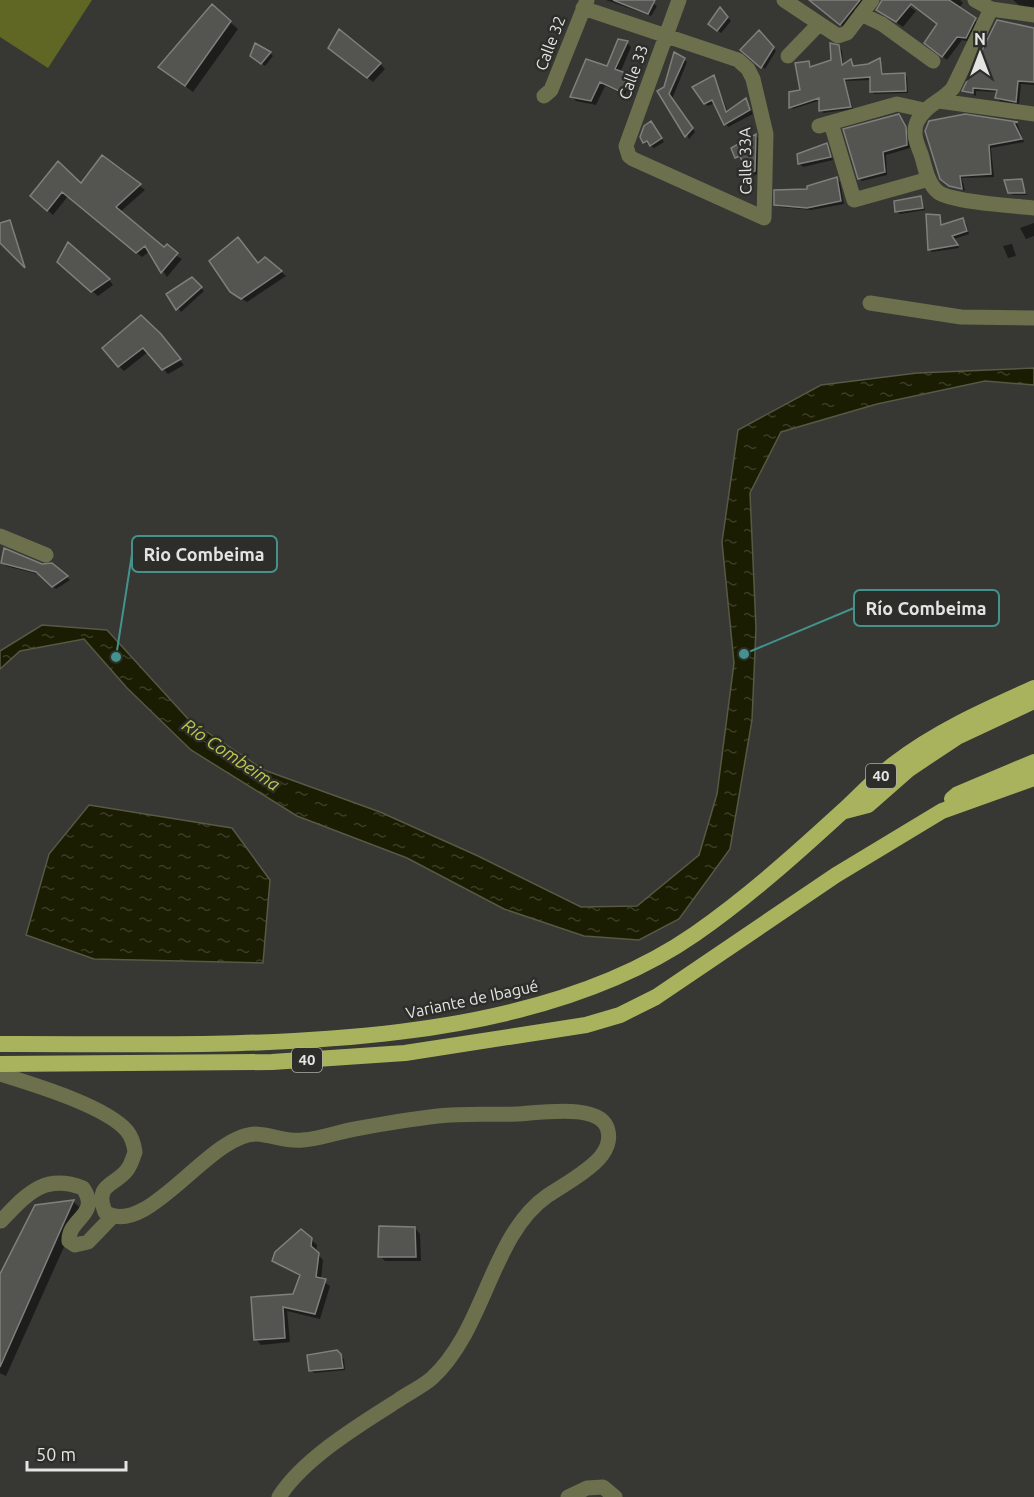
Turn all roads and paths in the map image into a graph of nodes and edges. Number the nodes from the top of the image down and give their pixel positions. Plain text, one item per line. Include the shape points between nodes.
1 (679, 0) edge
2 (786, 0) edge
3 (872, 0) edge
4 (975, 0) edge
5 (585, 4) edge
6 (991, 9) junction
7 (861, 14) junction
8 (1034, 15) edge
9 (819, 24) junction
10 (665, 36) junction
11 (788, 56) dead end
12 (933, 61) dead end
13 (544, 96) dead end
14 (939, 101) junction
15 (924, 110) junction
16 (1034, 114) edge
17 (931, 182) junction
18 (1034, 208) edge
19 (764, 218) joint
20 (870, 303) dead end
21 (1034, 318) edge
22 (0, 536) edge
23 (46, 555) dead end
24 (1034, 688) edge
25 (1034, 701) edge
26 (1034, 762) edge
27 (1034, 778) edge
28 (942, 811) junction
29 (842, 812) junction
30 (0, 1044) edge
31 (0, 1064) edge
32 (0, 1074) edge
33 (112, 1217) junction
34 (1, 1221) edge
35 (279, 1497) edge
36 (568, 1497) edge
37 (615, 1497) edge

1 - 10 street, Calle 33
2 - 9 street
3 - 7 street
4 - 6 street
5 - 10 street
5 - 13 street, Calle 32 via 551,90
6 - 8 street
6 - 14 street via 953,87
7 - 9 street via 847,33 838,36
7 - 12 street via 882,24
9 - 11 street
10 - 19 street, Calle 33A via 738,60 748,69 766,134
10 - 19 street, Calle 33 via 626,146 629,156
14 - 15 street
14 - 16 street
15 - 17 street via 915,135
15 - 17 street via 897,105 825,124 854,200
17 - 18 street via 939,192 956,198
20 - 21 street via 961,317
22 - 23 street
24 - 29 highway, Variante de Ibagué / 40 via 949,726 894,765
25 - 29 highway via 957,737 909,769 868,805
26 - 28 highway via 958,794
27 - 28 highway, 40
28 - 31 highway, 40 via 836,875 656,997 586,1026 405,1053 272,1062
29 - 30 highway, Variante de Ibagué / 40 via 749,895 692,936 630,971 519,1011 400,1032 277,1041
32 - 33 street via 102,1113 127,1130 135,1152 127,1171 105,1187 102,1196 105,1212
33 - 34 street via 88,1242 75,1245 69,1241 69,1234 88,1207 89,1197 83,1188 58,1182 36,1189
33 - 35 street via 124,1217 159,1200 224,1146 255,1134 287,1141 305,1140 435,1116 578,1111 598,1116 607,1125 610,1138 601,1157 541,1200 518,1226 471,1325 432,1378 307,1465
36 - 37 street via 587,1488 603,1487

